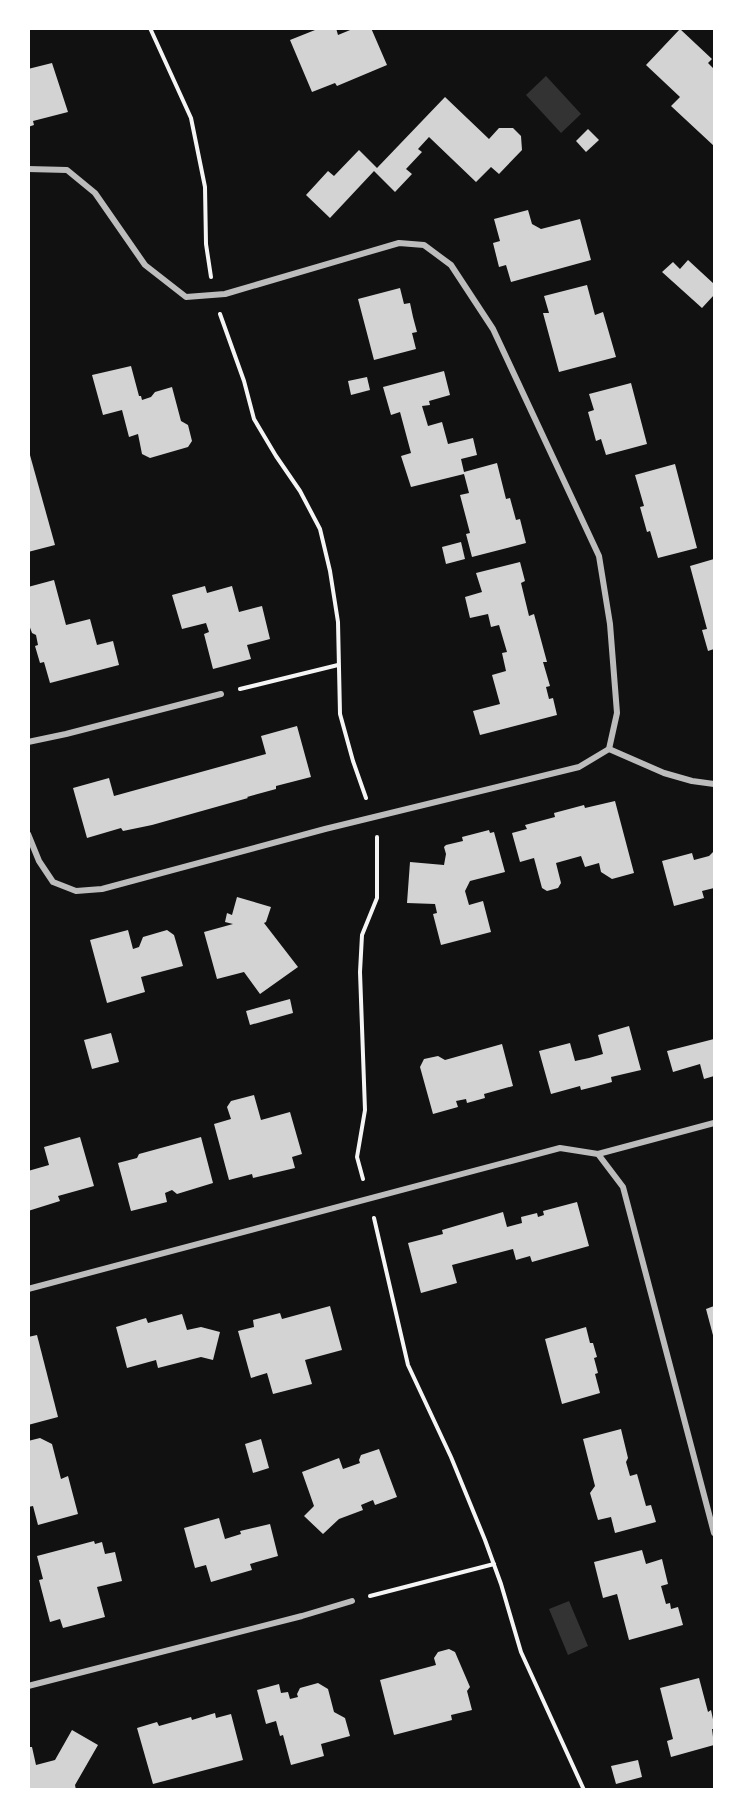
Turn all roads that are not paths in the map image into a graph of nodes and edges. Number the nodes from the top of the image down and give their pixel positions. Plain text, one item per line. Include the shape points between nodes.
1 (28, 169) edge
2 (221, 694) road end
3 (28, 742) edge
4 (609, 749) junction
5 (714, 784) edge
6 (28, 834) edge
7 (714, 1123) edge
8 (598, 1154) junction
9 (28, 1289) edge
10 (714, 1533) edge
11 (352, 1601) road end
12 (28, 1686) edge

1 - 4 street via 67,170 95,194 145,266 186,297 225,294 399,243 424,245 451,265 493,329 599,556 610,624 616,713
2 - 3 street
4 - 5 street via 663,773
4 - 6 street via 579,767 102,889 76,891 53,882
7 - 8 street
8 - 9 street via 560,1148
8 - 10 street via 623,1187
11 - 12 street

